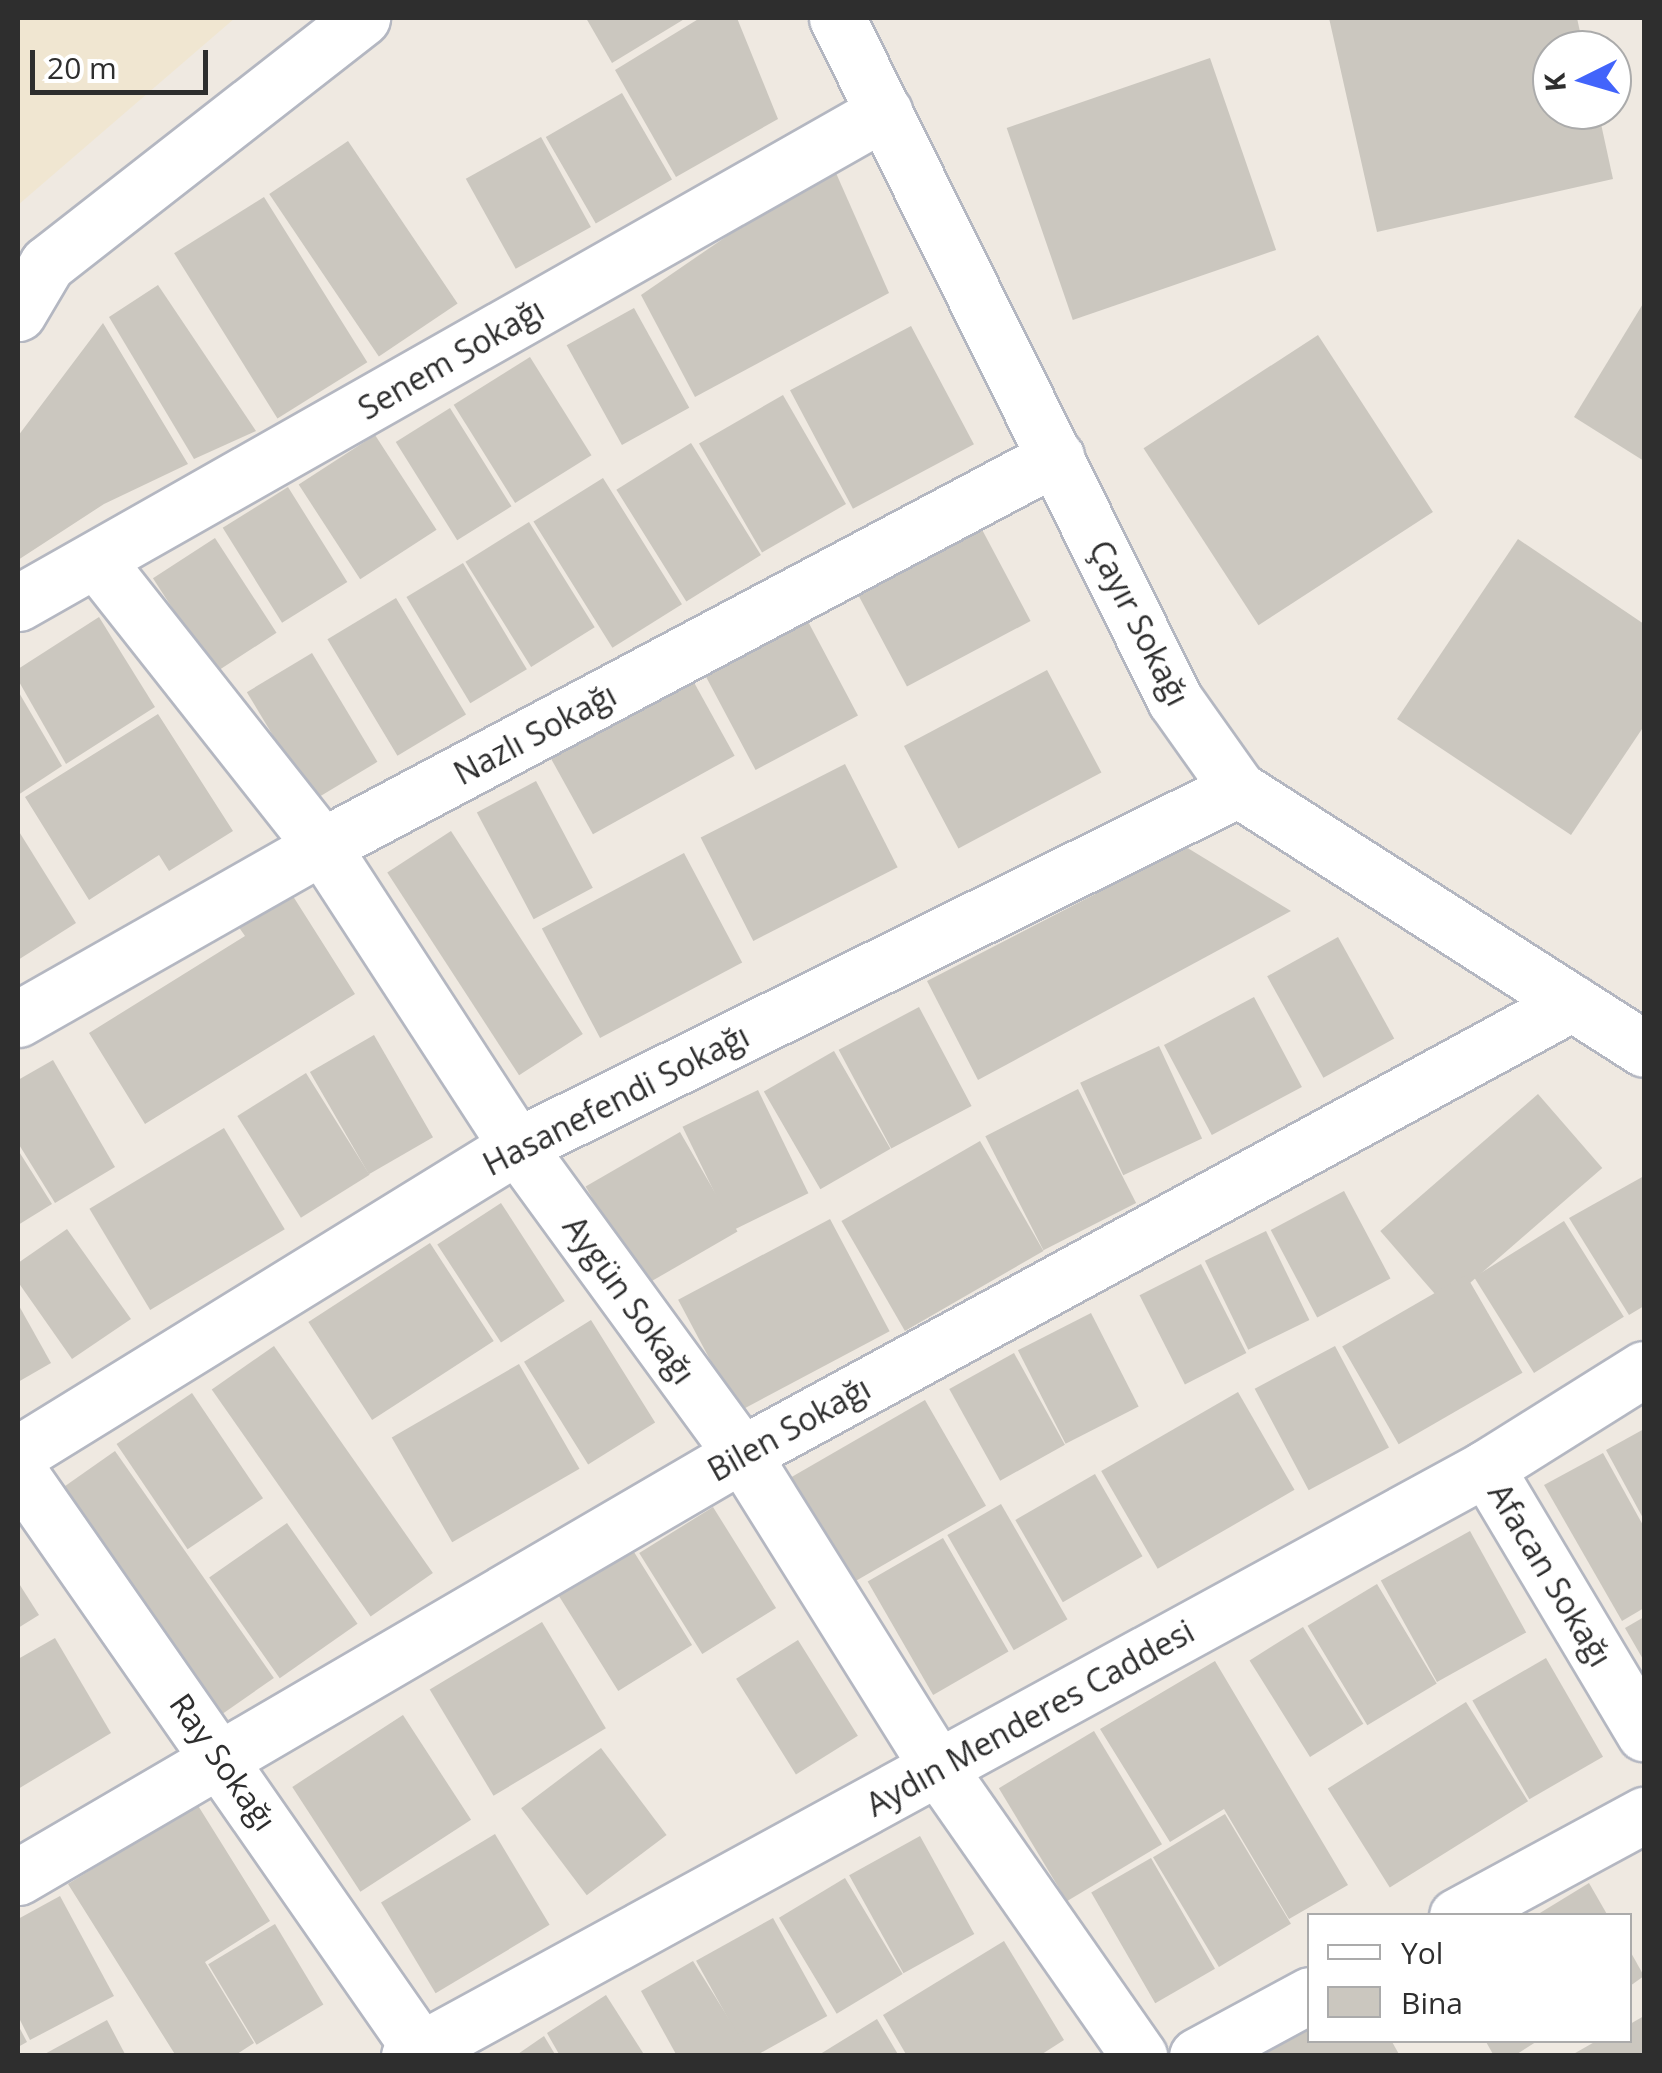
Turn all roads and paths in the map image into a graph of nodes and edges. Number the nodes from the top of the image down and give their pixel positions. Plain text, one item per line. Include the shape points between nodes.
1 (362, 18) edge
2 (837, 18) edge
3 (884, 112) junction
4 (18, 313) edge
5 (1056, 457) junction
6 (97, 561) junction
7 (18, 603) edge
8 (1238, 789) junction
9 (322, 846) junction
10 (1572, 1002) junction
11 (18, 1019) edge
12 (1644, 1049) edge
13 (516, 1146) junction
14 (1644, 1369) edge
15 (18, 1454) edge
16 (742, 1454) junction
17 (1486, 1468) junction
18 (18, 1471) edge
19 (1644, 1733) edge
20 (222, 1759) junction
21 (940, 1769) junction
22 (1644, 1814) edge
23 (18, 1877) edge
24 (1462, 1913) edge
25 (1307, 1997) edge
26 (418, 2053) edge
27 (1139, 2056) edge
28 (1198, 2056) edge

1 - 4 street via 47,264
2 - 3 street, Çayır Sokağı
3 - 5 street, Çayır Sokağı
3 - 6 street, Senem Sokağı
5 - 8 street, Çayır Sokağı via 1175,700
5 - 9 street, Nazlı Sokağı
6 - 7 street, Senem Sokağı
6 - 9 street, Aygün Sokağı
8 - 10 street, Çayır Sokağı
8 - 13 street, Hasanefendi Sokağı
9 - 11 street, Nazlı Sokağı
9 - 13 street, Aygün Sokağı
10 - 12 street, Çayır Sokağı
10 - 16 street, Bilen Sokağı
13 - 15 street, Hasanefendi Sokağı
13 - 16 street, Aygün Sokağı
14 - 17 street, Aydın Menderes Caddesi
16 - 20 street, Bilen Sokağı
16 - 21 street, Aygün Sokağı
17 - 19 street, Afacan Sokağı
17 - 21 street, Aydın Menderes Caddesi
18 - 20 street, Ray Sokağı
20 - 23 street, Bilen Sokağı
20 - 26 street, Ray Sokağı
21 - 26 street, Aydın Menderes Caddesi
21 - 27 street, Aygün Sokağı
22 - 24 street
25 - 28 street

